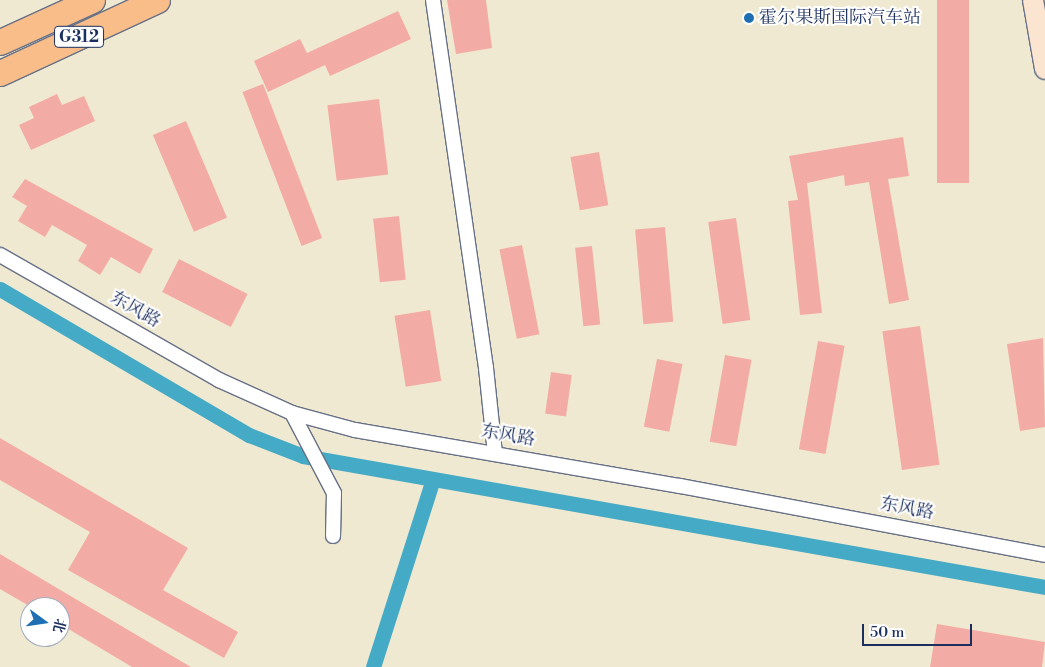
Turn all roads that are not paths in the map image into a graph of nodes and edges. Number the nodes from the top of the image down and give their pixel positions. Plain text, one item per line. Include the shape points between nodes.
1 (92, 0) edge
2 (158, 0) edge
3 (433, 0) edge
4 (1033, 0) edge
5 (0, 42) edge
6 (2, 68) edge
7 (1045, 69) edge
8 (0, 255) edge
9 (292, 413) junction
10 (495, 453) junction
11 (333, 536) dead end
12 (1045, 555) edge

1 - 5 highway, G312
2 - 6 highway, G312
3 - 10 street via 486,368
4 - 7 street
8 - 9 street, 东风路 via 219,380
9 - 10 street, 东风路 via 355,430
9 - 11 street via 334,493
10 - 12 street, 东风路

